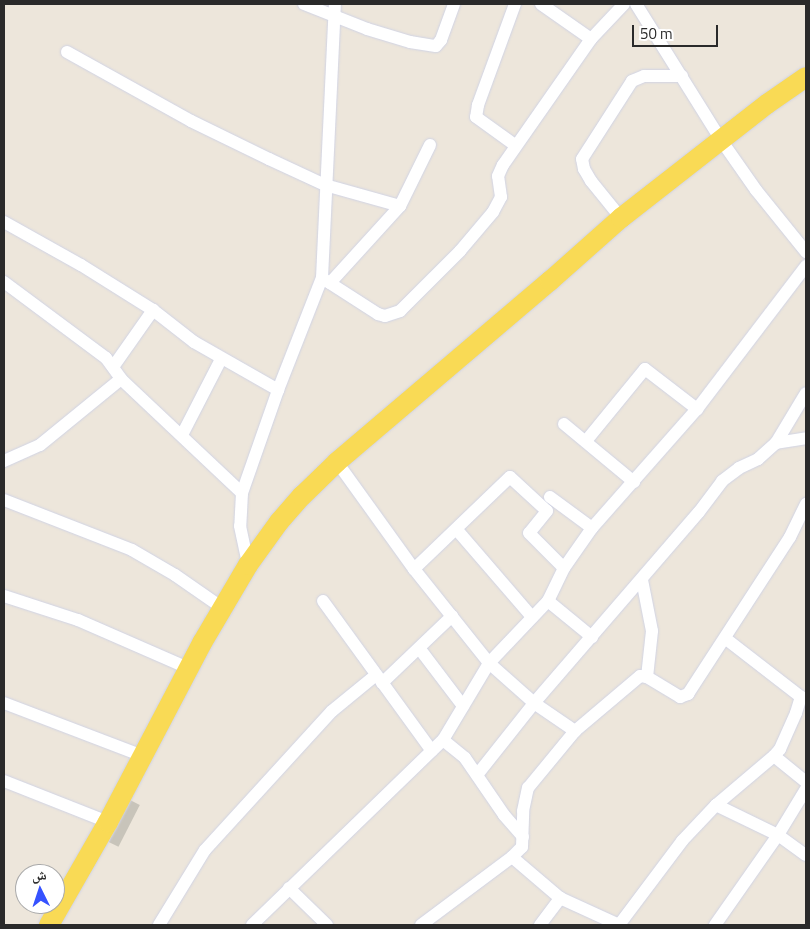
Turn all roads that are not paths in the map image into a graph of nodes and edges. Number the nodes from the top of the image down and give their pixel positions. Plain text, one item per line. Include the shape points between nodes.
1 (304, 4) edge
2 (335, 4) edge
3 (454, 4) edge
4 (515, 4) edge
5 (540, 4) edge
6 (624, 4) edge
7 (636, 4) edge
8 (333, 17) junction
9 (591, 39) junction
10 (67, 52) dead end
11 (682, 76) junction
12 (806, 77) edge
13 (721, 140) junction
14 (430, 145) dead end
15 (516, 146) junction
16 (325, 184) junction
17 (400, 206) junction
18 (621, 218) junction
19 (4, 222) edge
20 (806, 252) edge
21 (806, 266) edge
22 (326, 281) junction
23 (4, 282) edge
24 (153, 310) junction
25 (221, 359) junction
26 (113, 367) junction
27 (121, 379) junction
28 (278, 390) junction
29 (806, 393) edge
30 (697, 409) junction
31 (564, 424) dead end
32 (182, 435) junction
33 (806, 438) edge
34 (586, 441) junction
35 (776, 443) junction
36 (4, 461) edge
37 (337, 462) junction
38 (634, 482) junction
39 (242, 493) junction
40 (550, 497) dead end
41 (4, 500) edge
42 (806, 504) edge
43 (592, 528) junction
44 (457, 530) junction
45 (248, 565) junction
46 (564, 568) junction
47 (414, 569) junction
48 (642, 580) junction
49 (4, 596) edge
50 (323, 601) dead end
51 (548, 601) junction
52 (224, 609) junction
53 (452, 616) junction
54 (532, 617) junction
55 (592, 637) junction
56 (725, 638) junction
57 (419, 648) junction
58 (489, 663) junction
59 (188, 668) junction
60 (647, 676) junction
61 (379, 679) junction
62 (803, 700) edge
63 (4, 703) edge
64 (534, 704) junction
65 (463, 706) junction
66 (575, 731) junction
67 (442, 740) junction
68 (432, 752) junction
69 (143, 756) junction
70 (774, 756) junction
71 (477, 776) junction
72 (4, 781) edge
73 (806, 782) edge
74 (806, 789) edge
75 (716, 805) junction
76 (108, 822) junction
77 (778, 835) junction
78 (523, 837) junction
79 (806, 855) edge
80 (512, 857) junction
81 (289, 888) junction
82 (560, 898) junction
83 (49, 925) edge
84 (160, 925) edge
85 (252, 925) edge
86 (327, 925) edge
87 (421, 925) edge
88 (540, 925) edge
89 (619, 925) edge
90 (715, 925) edge

1 - 8 street
2 - 8 street
3 - 8 street via 436,46 401,40
4 - 15 street via 476,116
5 - 9 street
6 - 9 street
7 - 11 street
8 - 16 street
9 - 15 street
10 - 16 street via 191,121
11 - 13 street
11 - 18 street via 644,76 632,81 582,159 591,181
12 - 13 main road
13 - 18 main road
13 - 20 street
14 - 17 street
15 - 22 street via 500,170 501,197 494,212 400,311 386,316 378,314
16 - 17 street
16 - 22 street
17 - 22 street
18 - 37 main road
19 - 24 street
21 - 30 street
22 - 28 street
23 - 26 street via 106,358
24 - 25 street
24 - 26 street
25 - 28 street
25 - 32 street
26 - 27 street
27 - 32 street
27 - 36 street via 40,446
28 - 39 street
29 - 35 street
30 - 34 street via 645,369
30 - 38 street
31 - 34 street
32 - 39 street
33 - 35 street
34 - 38 street
35 - 48 street via 758,459 722,481
37 - 45 main road via 296,502
37 - 47 street
38 - 43 street
39 - 45 street via 240,526
40 - 43 street
41 - 52 street via 132,550
42 - 56 street via 790,537
43 - 46 street
44 - 46 street via 510,477 547,511 530,533
44 - 47 street
44 - 54 street
45 - 52 main road
46 - 51 street
47 - 53 street
48 - 55 street
48 - 60 street via 652,631
49 - 59 street via 78,620
50 - 61 street
51 - 54 street
51 - 55 street
52 - 59 main road
53 - 57 street
53 - 58 street
54 - 58 street
55 - 64 street
56 - 60 street via 685,696 680,697
56 - 62 street
57 - 61 street
57 - 65 street
58 - 64 street
58 - 65 street
59 - 69 main road
60 - 66 street via 638,677
61 - 68 street
61 - 84 street via 332,710 205,850
62 - 70 street
63 - 69 street
64 - 66 street
64 - 71 street
65 - 67 street
66 - 78 street via 530,782 523,811
67 - 68 street
67 - 71 street via 465,758
68 - 81 street
69 - 76 main road
70 - 73 street
70 - 75 street
71 - 78 street
72 - 76 street
74 - 77 street
75 - 77 street
75 - 89 street via 682,841
76 - 83 main road
77 - 79 street
77 - 90 street
78 - 80 street via 522,847
80 - 82 street
80 - 87 street
81 - 85 street
81 - 86 street
82 - 88 street
82 - 89 street

